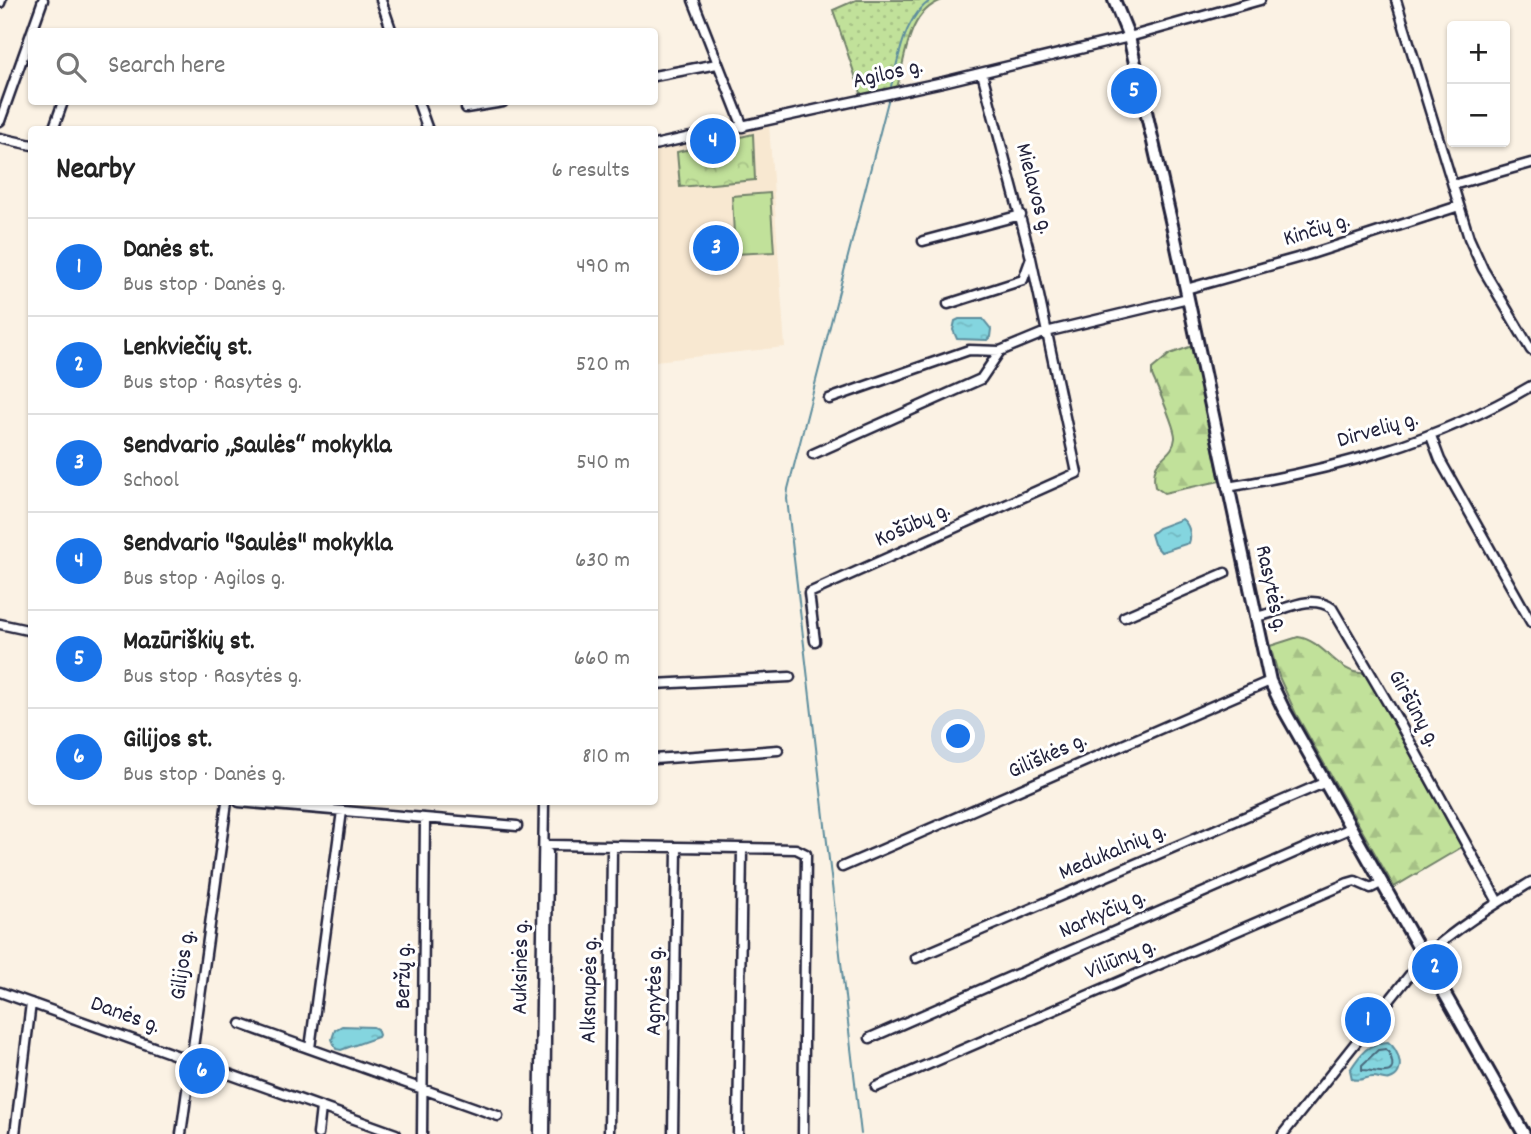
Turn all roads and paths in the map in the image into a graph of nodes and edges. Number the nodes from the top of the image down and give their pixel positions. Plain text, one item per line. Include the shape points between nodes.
1 (43, 0) edge
2 (381, 0) edge
3 (693, 0) edge
4 (1114, 0) edge
5 (1260, 0) edge
6 (1395, 0) edge
7 (33, 28) edge
8 (391, 28) edge
9 (1129, 37) junction
10 (28, 42) edge
11 (717, 64) junction
12 (982, 72) junction
13 (658, 75) edge
14 (62, 105) edge
15 (419, 105) edge
16 (484, 105) edge
17 (466, 108) dead end
18 (0, 121) edge
19 (54, 126) edge
20 (427, 126) edge
21 (743, 127) junction
22 (0, 138) edge
23 (28, 144) edge
24 (658, 144) edge
25 (1531, 163) edge
26 (1452, 186) junction
27 (1459, 206) junction
28 (1021, 215) junction
29 (923, 242) dead end
30 (1031, 258) junction
31 (1187, 294) junction
32 (948, 304) dead end
33 (1046, 332) junction
34 (1531, 350) edge
35 (1000, 351) junction
36 (1531, 386) edge
37 (830, 400) dead end
38 (1431, 436) junction
39 (813, 454) dead end
40 (1227, 487) junction
41 (1226, 573) dead end
42 (1124, 617) dead end
43 (1255, 617) junction
44 (1531, 622) edge
45 (0, 624) edge
46 (28, 630) edge
47 (815, 641) dead end
48 (790, 677) dead end
49 (1270, 681) junction
50 (658, 684) edge
51 (778, 750) dead end
52 (658, 759) edge
53 (1325, 782) junction
54 (227, 805) edge
55 (273, 805) edge
56 (544, 805) edge
57 (342, 811) junction
58 (549, 814) dead end
59 (425, 819) junction
60 (517, 826) dead end
61 (1351, 828) junction
62 (549, 845) junction
63 (612, 847) junction
64 (677, 848) junction
65 (742, 849) junction
66 (842, 867) dead end
67 (1531, 882) edge
68 (1381, 883) junction
69 (1498, 902) junction
70 (1424, 957) junction
71 (916, 958) dead end
72 (0, 992) edge
73 (31, 1003) junction
74 (241, 1024) dead end
75 (870, 1038) dead end
76 (310, 1048) junction
77 (191, 1060) junction
78 (422, 1087) junction
79 (876, 1087) dead end
80 (321, 1108) junction
81 (498, 1116) dead end
82 (15, 1134) edge
83 (181, 1134) edge
84 (318, 1134) edge
85 (396, 1134) edge
86 (422, 1134) edge
87 (539, 1134) edge
88 (545, 1134) edge
89 (609, 1134) edge
90 (673, 1134) edge
91 (738, 1134) edge
92 (803, 1134) edge
93 (1283, 1134) edge
94 (1524, 1134) edge

1 - 7 street
2 - 8 street
3 - 11 street
4 - 9 main road, Rasytės g.
5 - 9 street, Agilos g.
6 - 26 street
9 - 12 street, Agilos g.
9 - 31 main road, Rasytės g.
10 - 18 street
11 - 13 street
11 - 21 street
12 - 21 street, Agilos g.
12 - 28 street, Mielavos g.
14 - 19 street
15 - 20 street
16 - 17 street
21 - 24 street, Agilos g.
22 - 23 street
25 - 26 street
26 - 27 street
27 - 31 street, Kinčių g.
27 - 34 street via 1475,254
28 - 29 street
28 - 30 street, Mielavos g.
30 - 32 street, Mielavos g. via 1023,280
30 - 33 street
31 - 33 street, Kinčių g.
31 - 40 main road, Rasytės g.
33 - 35 street, Kinčių g.
33 - 47 street, Košūbų g. via 1077,474 809,593
35 - 37 street via 969,350
35 - 39 street via 981,379
36 - 38 street, Dirvelių g.
38 - 40 street, Dirvelių g. via 1293,476
38 - 44 street
40 - 43 main road, Rasytės g.
41 - 42 street
43 - 49 main road, Rasytės g.
43 - 69 street, Giršūnų g. via 1310,600 1332,608
45 - 46 street
48 - 50 street
49 - 53 main road, Rasytės g.
49 - 66 street, Giliškės g.
51 - 52 street
53 - 61 main road, Rasytės g.
53 - 71 street, Medukalnių g.
54 - 77 street, Gilijos g.
55 - 57 street
56 - 87 street, Auksinės g.
57 - 59 street
57 - 76 street
58 - 62 street
59 - 60 street
59 - 78 street, Beržų g.
61 - 68 main road, Rasytės g.
61 - 75 street, Narkyčių g.
62 - 63 street
62 - 88 street
63 - 64 street
63 - 89 street, Alksnupės g.
64 - 65 street
64 - 90 street, Agnytės g.
65 - 91 street
65 - 92 street via 796,849 806,854
67 - 69 street
68 - 70 main road, Rasytės g.
68 - 79 street, Viliūnų g. via 1371,888 1348,883
69 - 70 street
70 - 93 street
70 - 94 main road, Rasytės g.
72 - 73 street, Danės g.
73 - 77 street, Danės g.
73 - 82 street
74 - 76 street
76 - 78 street
77 - 80 street, Danės g.
77 - 83 street, Gilijos g.
78 - 81 street
78 - 86 street, Beržų g.
80 - 84 street
80 - 85 street, Danės g.

